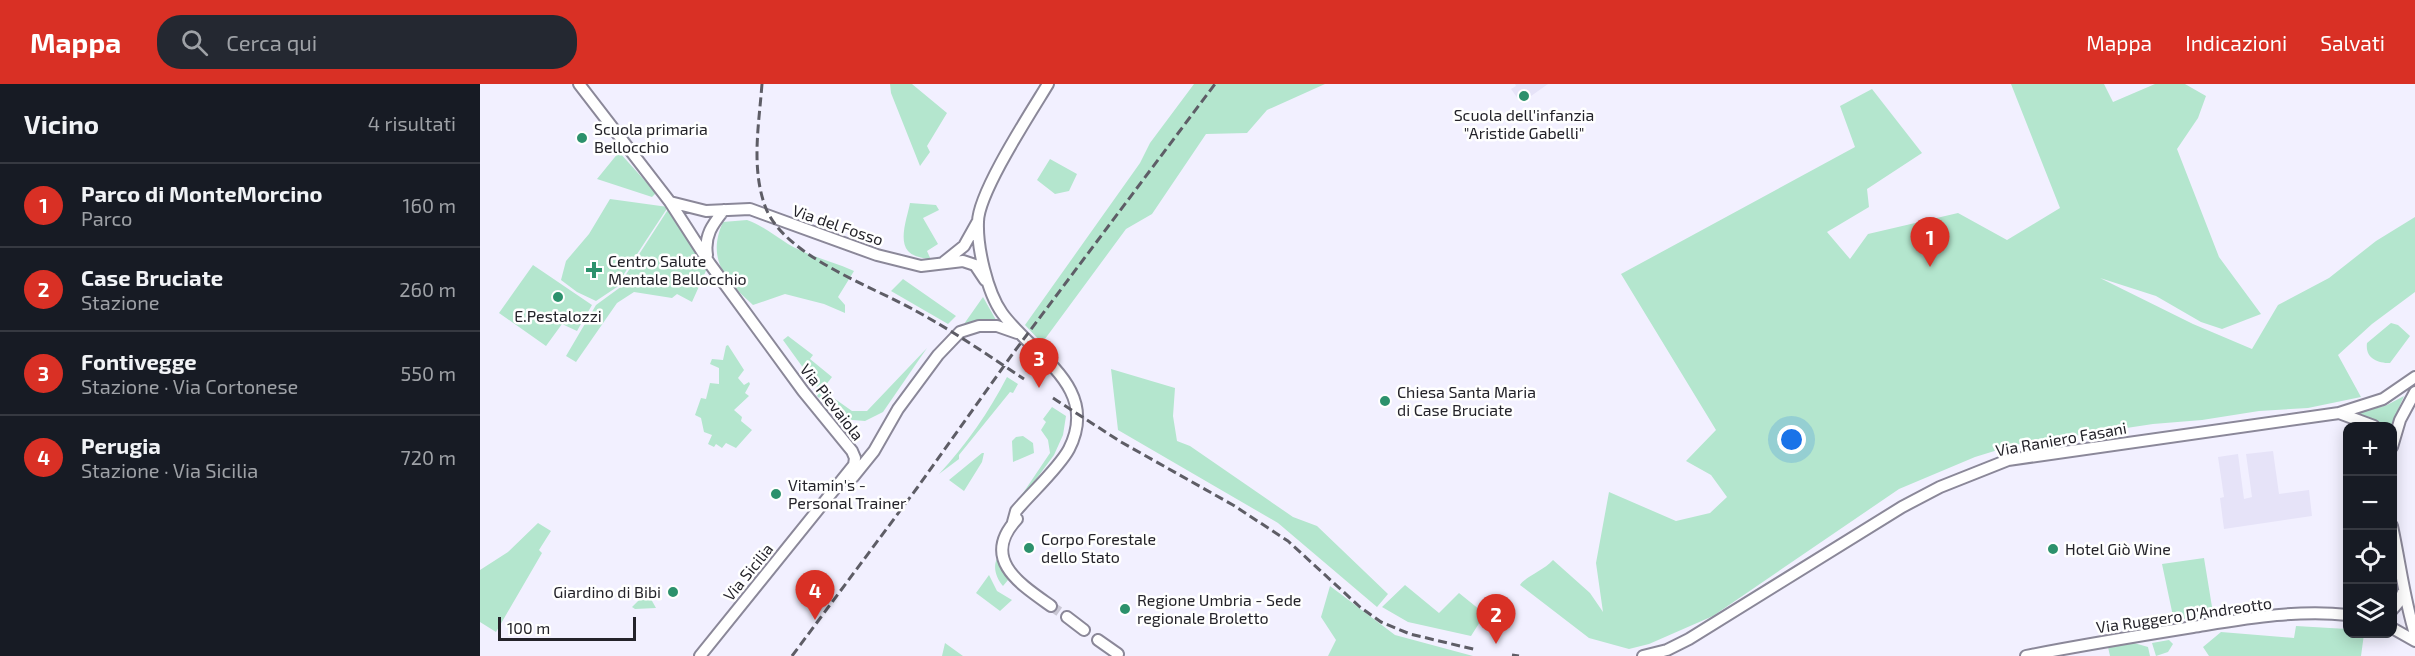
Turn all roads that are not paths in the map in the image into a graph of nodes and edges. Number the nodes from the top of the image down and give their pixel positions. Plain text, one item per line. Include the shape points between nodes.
1 (579, 84) edge
2 (1048, 84) edge
3 (670, 202) junction
4 (724, 210) junction
5 (978, 221) junction
6 (708, 258) junction
7 (944, 262) junction
8 (988, 285) junction
9 (1018, 334) junction
10 (2415, 377) edge
11 (2415, 392) edge
12 (2339, 413) junction
13 (2363, 422) edge
14 (2397, 430) edge
15 (820, 507) junction
16 (2393, 530) edge
17 (2403, 592) junction
18 (2397, 604) edge
19 (1051, 606) tunnel mouth
20 (2343, 615) edge
21 (1067, 618) tunnel mouth
22 (1084, 630) dead end
23 (2397, 631) edge
24 (2415, 634) edge
25 (1689, 639) junction
26 (1098, 640) dead end
27 (2415, 641) edge
28 (1118, 654) dead end
29 (700, 656) edge
30 (1643, 656) edge
31 (1673, 656) edge
32 (2026, 656) edge

1 - 3 main road, Via Pievaiola
2 - 5 main road via 989,187
3 - 4 main road, Via del Fosso via 706,212
3 - 6 main road, Via Pievaiola
4 - 6 main road via 709,229
4 - 7 main road, Via del Fosso via 750,209 895,260 921,266
5 - 7 main road via 964,246
5 - 8 main road
6 - 15 main road, Via Pievaiola via 803,391 852,451 854,465
7 - 8 main road, Via del Fosso via 969,262
8 - 9 main road via 1001,312
9 - 15 main road, Via Pievaiola via 997,326 960,332 898,409 868,459 835,499
9 - 19 main road via 1063,378 1076,408 1075,430 1068,450 1013,522 1002,547 1007,571
10 - 12 main road, Via Raniero Fasani via 2383,399
11 - 14 main road
12 - 13 main road, Via Raniero Fasani
12 - 25 main road, Via Raniero Fasani via 2008,460 1902,507
15 - 29 main road, Via Sicilia
16 - 17 main road
17 - 18 main road
17 - 24 main road
20 - 32 main road, Via Ruggero D'Andreotto via 2303,614 2228,622
21 - 22 main road
23 - 27 main road
25 - 30 main road
25 - 31 main road
26 - 28 main road

